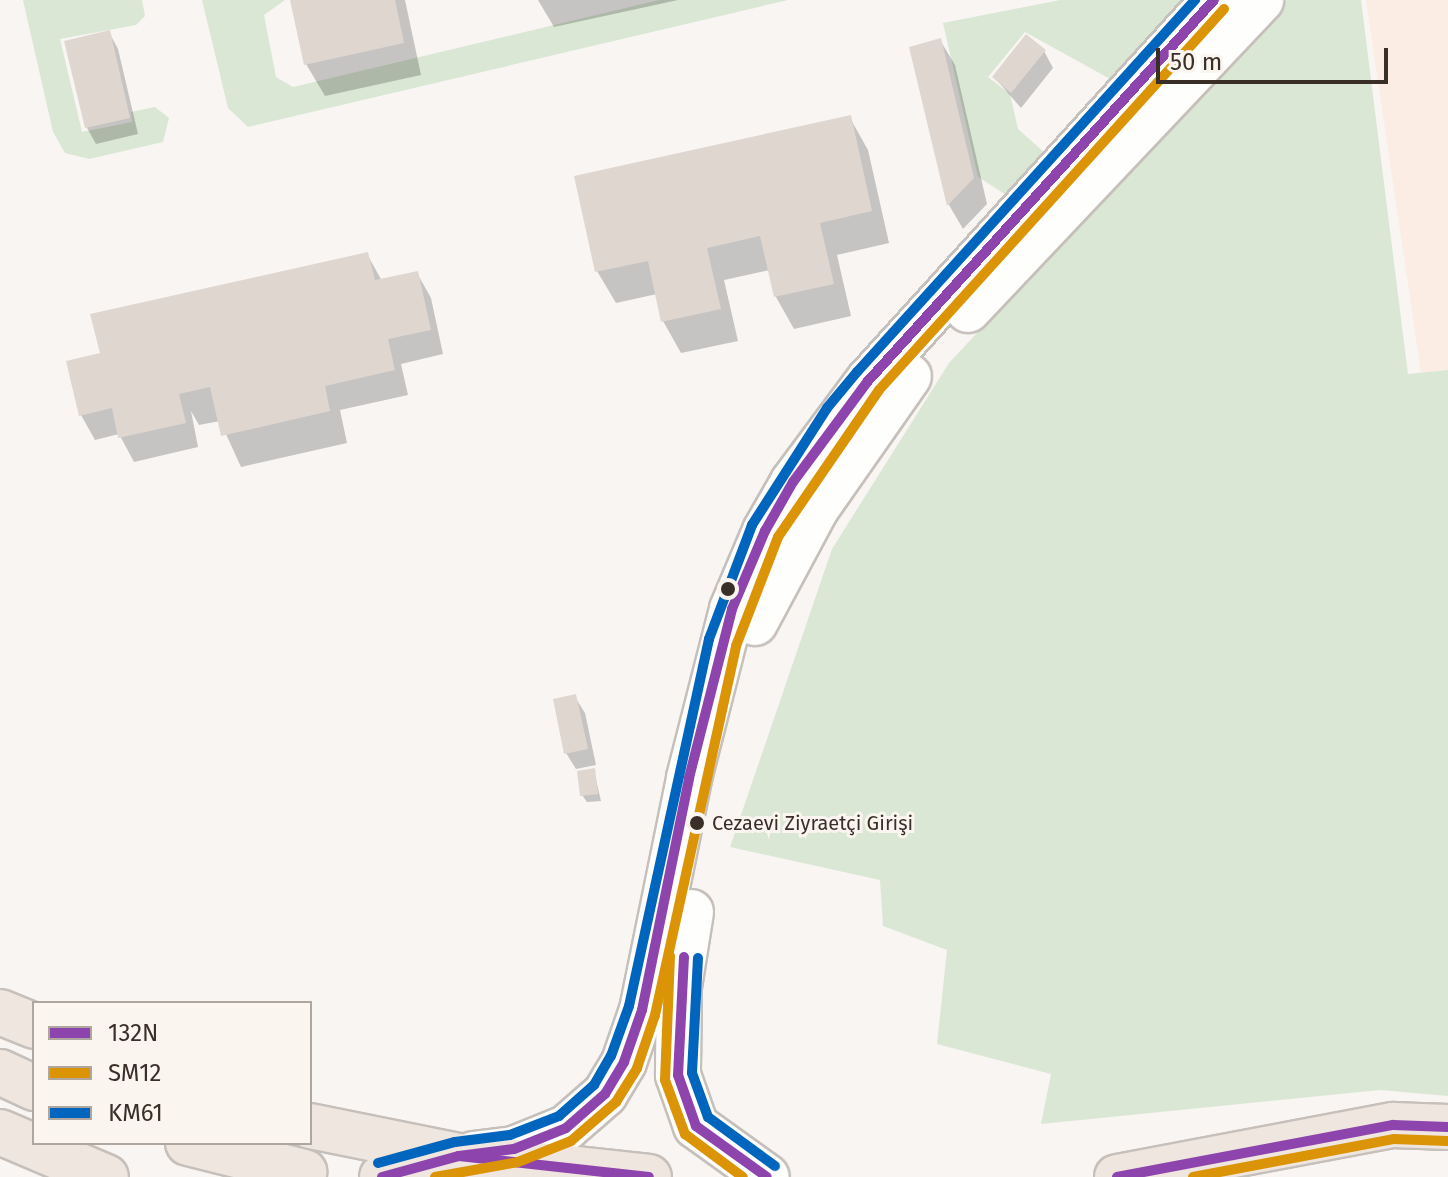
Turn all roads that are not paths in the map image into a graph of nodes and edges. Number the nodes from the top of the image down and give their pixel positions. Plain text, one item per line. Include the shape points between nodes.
1 (1214, 0) edge
2 (1261, 0) edge
3 (0, 1012) edge
4 (32, 1025) edge
5 (0, 1072) edge
6 (32, 1087) edge
7 (312, 1126) edge
8 (1448, 1127) edge
9 (0, 1132) edge
10 (196, 1145) edge
11 (459, 1156) junction
12 (304, 1172) dead end
13 (106, 1177) edge
14 (382, 1177) edge
15 (649, 1177) edge
16 (767, 1177) edge
17 (1117, 1177) edge

1 - 11 main road via 868,381 793,482 765,531 729,620 689,778 642,1010 624,1062 605,1094 566,1128 514,1149
2 - 16 main road via 892,396 795,542 749,635 707,806 679,987 678,1075 696,1126
3 - 4 highway
5 - 6 highway
7 - 11 highway
8 - 17 highway via 1393,1125
9 - 13 highway
10 - 12 highway
11 - 14 highway
11 - 15 highway

